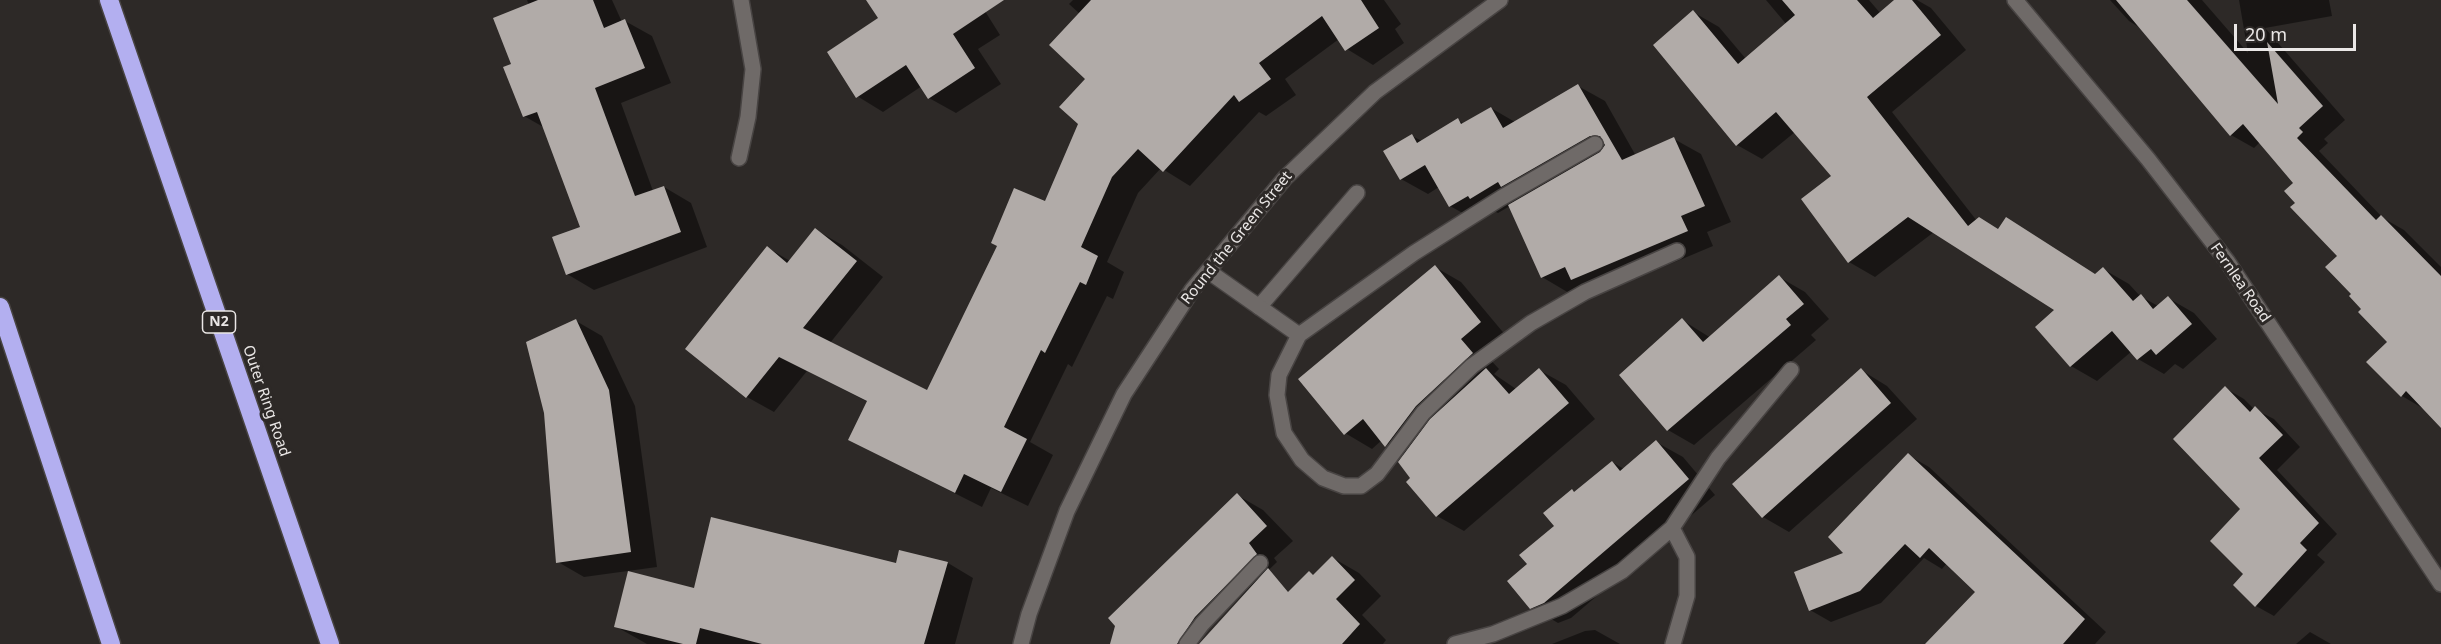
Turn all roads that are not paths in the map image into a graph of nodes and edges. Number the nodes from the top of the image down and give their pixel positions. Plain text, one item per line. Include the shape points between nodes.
1 (109, 0) edge
2 (741, 0) edge
3 (1500, 0) edge
4 (2015, 0) edge
5 (1595, 144) dead end
6 (739, 158) dead end
7 (1357, 193) dead end
8 (1677, 250) dead end
9 (1208, 271) junction
10 (0, 307) edge
11 (1259, 307) junction
12 (1299, 335) junction
13 (1791, 370) dead end
14 (1672, 528) junction
15 (1260, 563) dead end
16 (2441, 584) edge
17 (111, 644) edge
18 (330, 644) edge
19 (1021, 644) edge
20 (1187, 644) edge
21 (1455, 644) edge
22 (1673, 644) edge

1 - 18 highway, Outer Ring Road / N2
2 - 6 street via 753,69
3 - 9 street, Round the Green Street via 1376,92 1285,178
4 - 16 street, Fernlea Road via 2227,261
5 - 12 street via 1414,252
7 - 11 street
8 - 12 street via 1584,292 1531,323 1481,360 1423,413 1377,474 1361,486 1344,486 1323,478 1302,460 1284,433 1277,394 1279,375
9 - 11 street
9 - 19 street, Round the Green Street via 1124,394 1067,511
10 - 17 highway
11 - 12 street
13 - 14 street via 1718,458
14 - 21 street via 1622,571 1562,606 1493,634
14 - 22 street via 1687,557 1688,596
15 - 20 street

